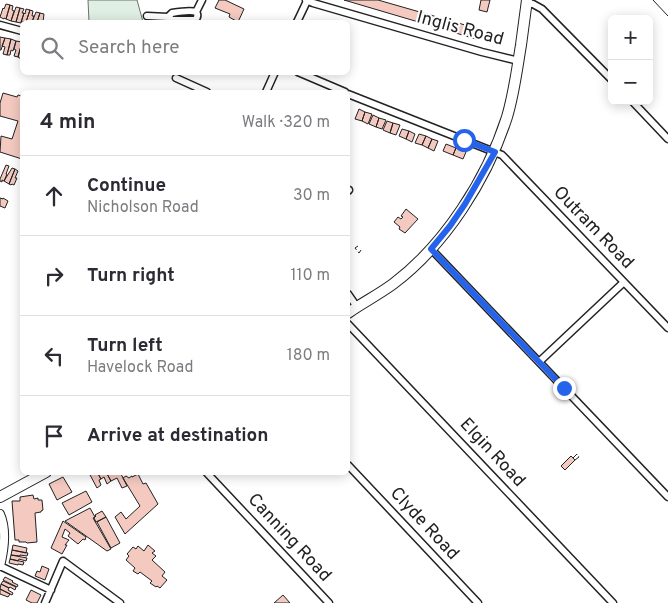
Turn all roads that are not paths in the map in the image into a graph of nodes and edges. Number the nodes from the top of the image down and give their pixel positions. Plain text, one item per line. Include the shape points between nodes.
1 (202, 0) edge
2 (306, 0) edge
3 (526, 2) edge
4 (185, 12) junction
5 (196, 12) junction
6 (147, 16) dead end
7 (168, 17) junction
8 (172, 20) edge
9 (185, 20) edge
10 (195, 20) edge
11 (298, 20) edge
12 (0, 25) edge
13 (20, 30) edge
14 (518, 60) junction
15 (274, 75) edge
16 (305, 75) edge
17 (608, 76) edge
18 (176, 78) dead end
19 (203, 90) edge
20 (267, 90) edge
21 (339, 90) edge
22 (350, 95) edge
23 (636, 105) edge
24 (668, 139) edge
25 (495, 152) junction
26 (431, 249) junction
27 (624, 282) junction
28 (350, 297) edge
29 (357, 307) junction
30 (350, 312) edge
31 (350, 326) edge
32 (668, 328) edge
33 (540, 362) junction
34 (350, 467) edge
35 (40, 475) edge
36 (209, 475) edge
37 (0, 497) edge
38 (668, 498) edge
39 (0, 514) edge
40 (0, 566) edge
41 (51, 590) junction
42 (45, 603) edge
43 (120, 603) edge
44 (329, 603) edge
45 (478, 603) edge
46 (613, 603) edge

1 - 5 street
2 - 11 street
2 - 14 street, Inglis Road
3 - 14 main road
3 - 17 street via 542,9
4 - 5 street
4 - 7 street via 172,13
4 - 9 street
5 - 10 street
6 - 7 street
7 - 8 street
12 - 13 street
14 - 25 main road via 512,100
15 - 20 street
16 - 21 street, Outram Road
18 - 19 street
22 - 25 street, Outram Road
23 - 24 street
25 - 26 main road via 465,204
25 - 27 street, Outram Road via 502,155
26 - 29 main road via 393,284
26 - 33 street
27 - 32 street, Outram Road
27 - 33 street
28 - 29 street
29 - 30 main road
31 - 46 street, Elgin Road
33 - 38 street
34 - 45 street, Clyde Road
35 - 37 main road
36 - 44 street, Canning Road
39 - 40 street via 4,541
40 - 41 street
41 - 42 street
41 - 43 street via 63,561

